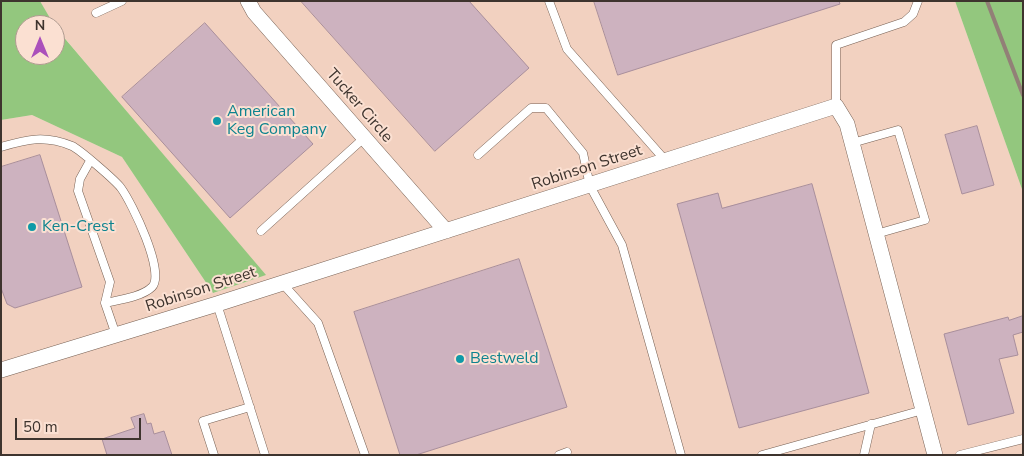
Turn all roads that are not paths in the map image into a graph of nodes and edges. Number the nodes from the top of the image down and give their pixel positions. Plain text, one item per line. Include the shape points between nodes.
1 (122, 1) edge
2 (248, 1) edge
3 (549, 1) edge
4 (918, 1) edge
5 (96, 13) dead end
6 (836, 106) junction
7 (364, 138) junction
8 (852, 143) junction
9 (1, 147) edge
10 (478, 155) dead end
11 (665, 160) junction
12 (90, 161) junction
13 (590, 186) junction
14 (261, 231) dead end
15 (446, 231) junction
16 (876, 234) junction
17 (282, 283) junction
18 (105, 304) junction
19 (218, 304) junction
20 (116, 336) junction
21 (1, 370) edge
22 (250, 407) junction
23 (923, 410) junction
24 (870, 424) junction
25 (1023, 439) edge
26 (214, 455) edge
27 (265, 455) edge
28 (364, 455) edge
29 (681, 455) edge
30 (762, 455) edge
31 (864, 455) edge
32 (935, 455) edge
33 (960, 455) edge

1 - 5 lane
2 - 7 street, Tucker Circle via 254,12
3 - 11 lane via 567,49
4 - 6 lane via 913,14 904,22 836,45
6 - 8 street via 847,124
6 - 11 street, Robinson Street
7 - 14 lane
7 - 15 street, Tucker Circle
8 - 16 street
8 - 16 lane via 898,130 925,220
9 - 12 lane via 33,138 46,139 75,147
10 - 13 lane via 531,108 546,108 583,153
11 - 13 street, Robinson Street
12 - 18 lane via 80,179 78,191 110,282
12 - 18 lane via 120,186 134,209 156,268 152,288
13 - 15 street, Robinson Street
13 - 29 lane via 622,244
15 - 17 street, Robinson Street
16 - 23 street
17 - 19 street, Robinson Street
17 - 28 lane via 318,323
18 - 20 lane
19 - 20 street, Robinson Street
19 - 22 lane
20 - 21 street, Robinson Street
22 - 26 lane via 203,421
22 - 27 lane
23 - 24 lane
23 - 32 street
24 - 30 lane
24 - 31 lane
25 - 33 lane

